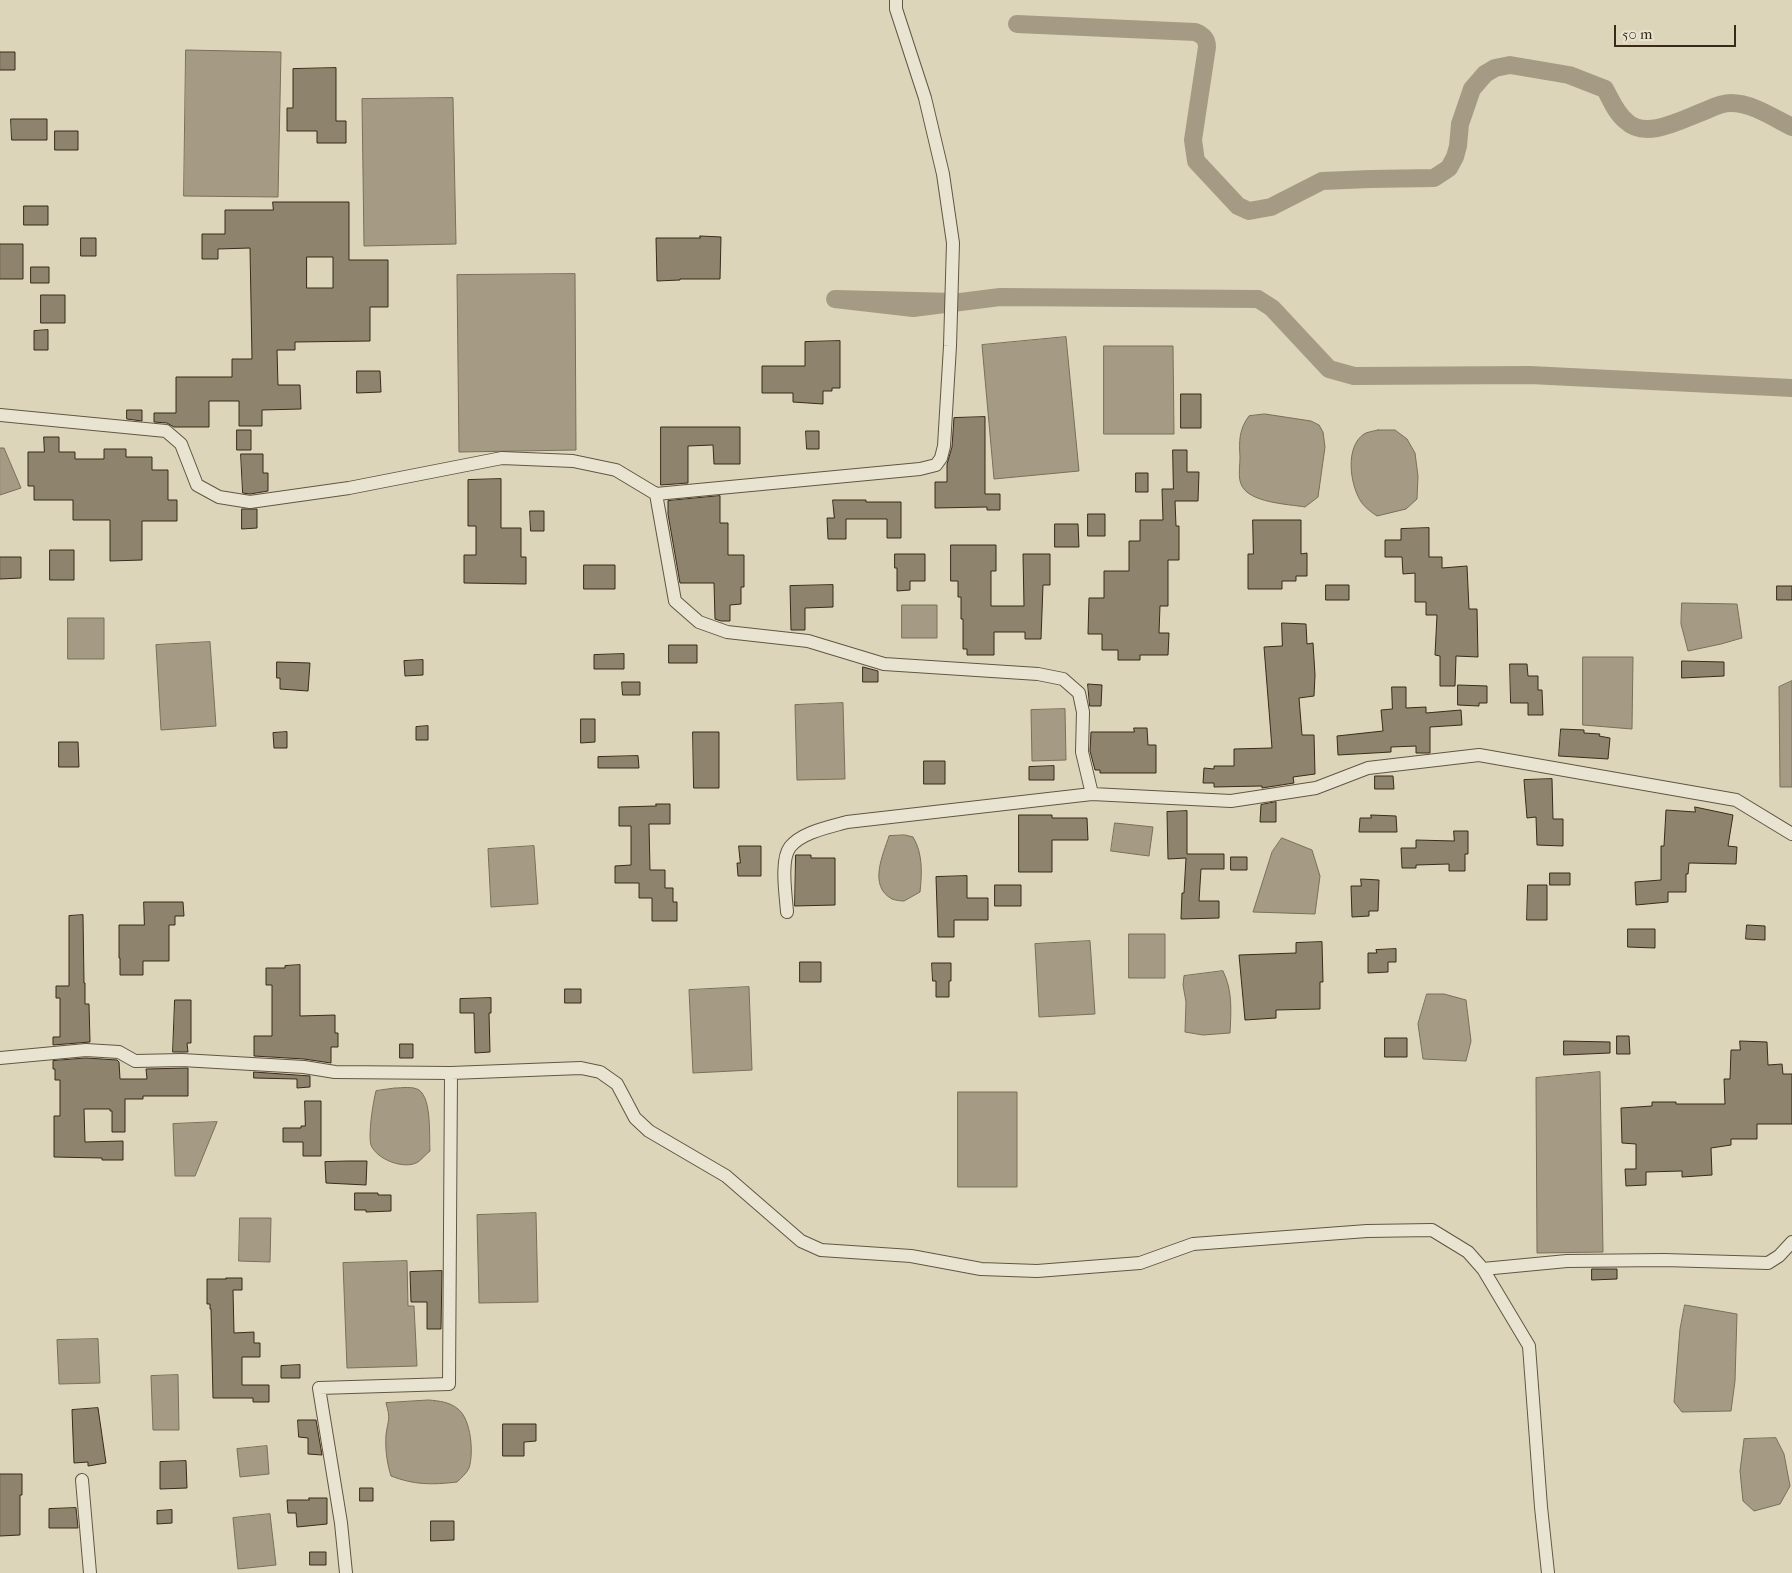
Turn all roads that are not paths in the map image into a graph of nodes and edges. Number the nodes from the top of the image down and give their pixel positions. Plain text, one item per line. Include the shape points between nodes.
1 (896, 0) edge
2 (0, 415) edge
3 (656, 494) junction
4 (1092, 794) junction
5 (1792, 834) edge
6 (787, 912) dead end
7 (0, 1058) edge
8 (451, 1073) junction
9 (1792, 1242) edge
10 (1483, 1268) junction
11 (82, 1480) dead end
12 (90, 1573) edge
13 (346, 1573) edge
14 (1548, 1573) edge

1 - 3 street via 943,174 953,242 950,346 941,458 936,465 920,469
2 - 3 street via 166,431 182,444 197,484 219,497 250,502 349,488 502,458 573,461 616,470
3 - 4 street via 675,601 699,622 726,632 808,641 884,664 1063,678 1079,693 1083,712 1082,752
4 - 5 street via 1231,801 1316,788 1368,768 1479,755 1736,800
4 - 6 street via 847,822 808,834 790,847 785,863
7 - 8 street via 86,1050 119,1052 135,1061 182,1060 304,1067 335,1072
8 - 10 street via 581,1068 600,1072 617,1084 635,1118 649,1132 726,1176 801,1241 821,1250 911,1256 981,1269 1037,1271 1140,1263 1192,1244 1366,1231 1432,1230 1468,1252
8 - 13 street via 449,1384 319,1388
9 - 10 street via 1768,1263 1577,1261
10 - 14 street via 1529,1346
11 - 12 street

